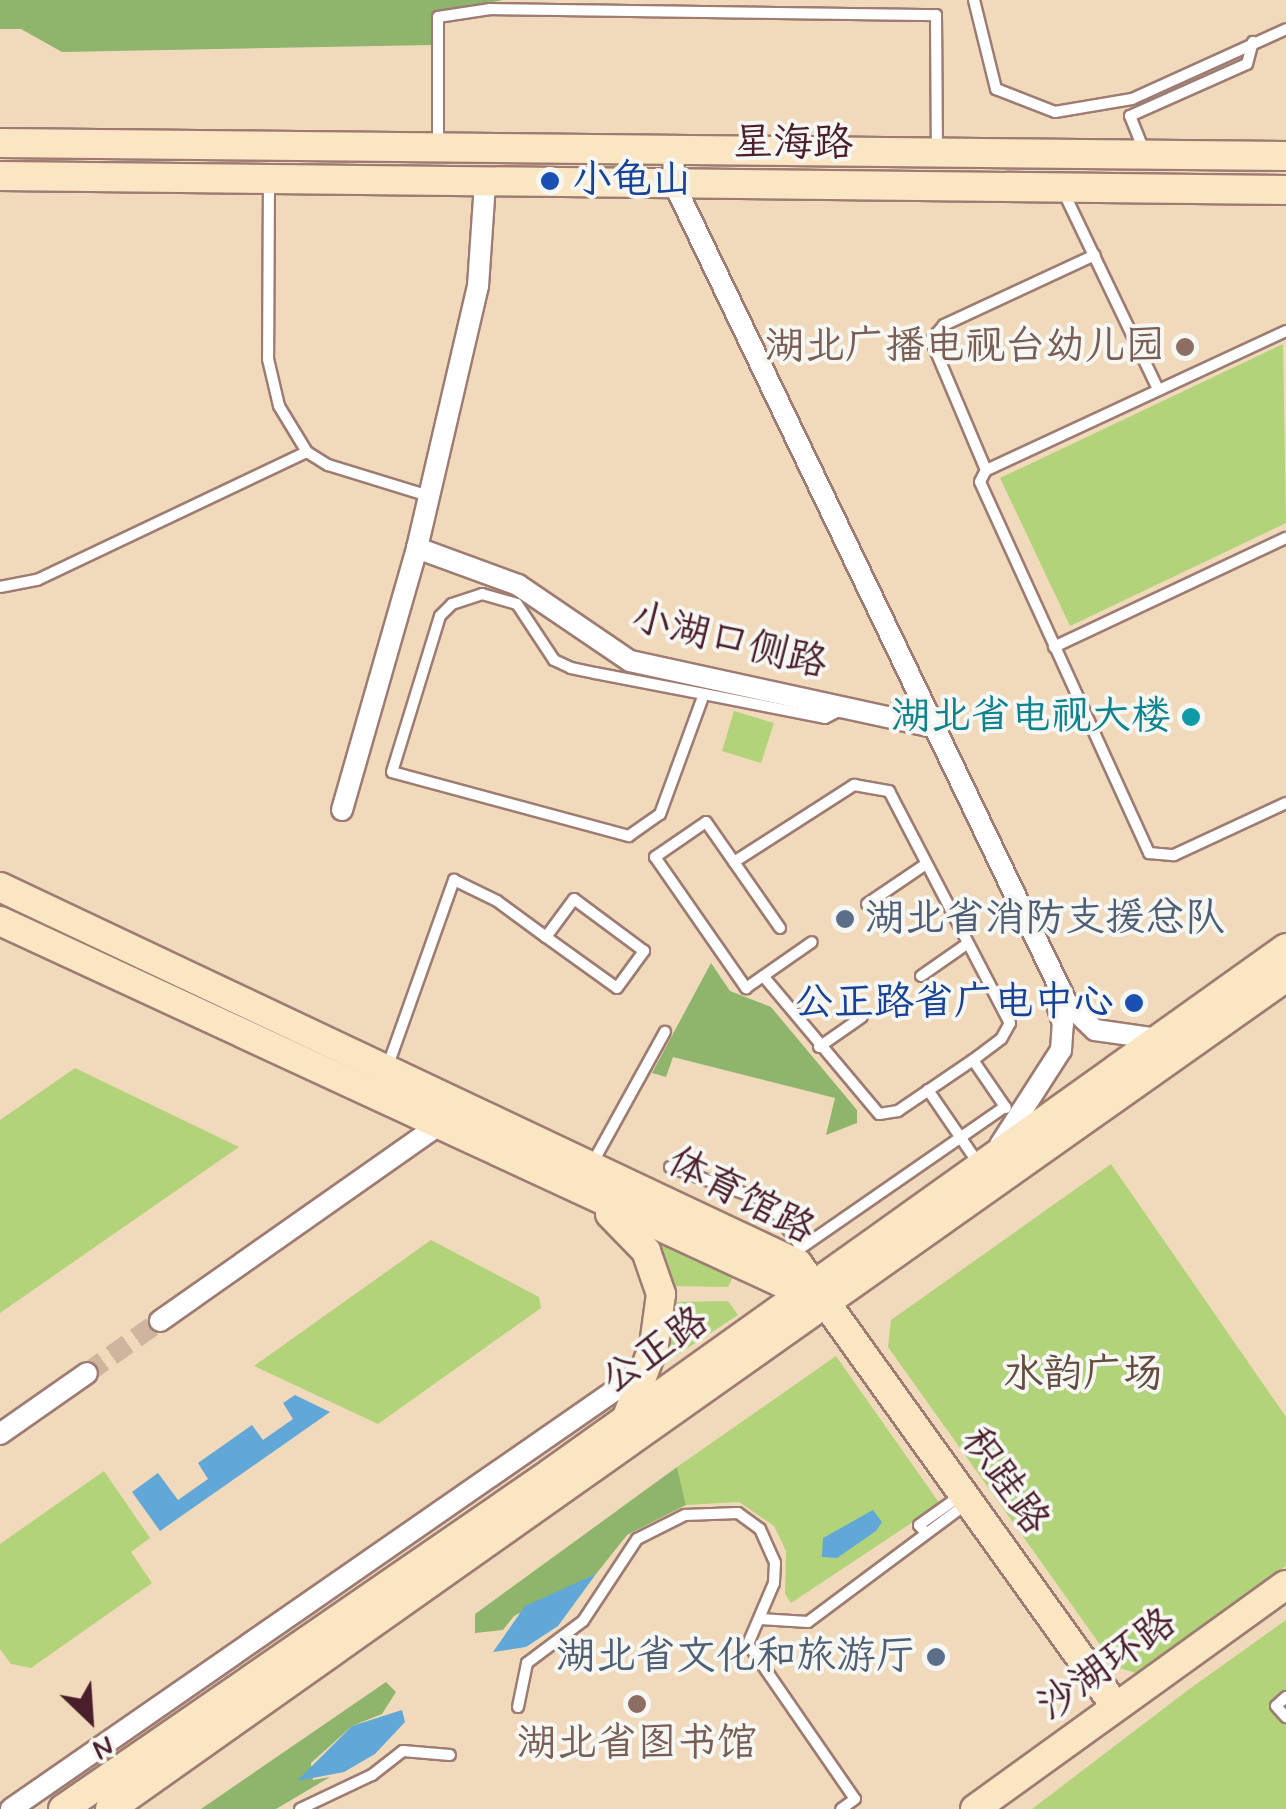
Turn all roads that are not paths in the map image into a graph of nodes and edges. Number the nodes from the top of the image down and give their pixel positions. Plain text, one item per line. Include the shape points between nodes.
1 (974, 0) edge
2 (1286, 29) edge
3 (1253, 42) junction
4 (0, 143) edge
5 (438, 147) junction
6 (673, 150) junction
7 (937, 152) junction
8 (1146, 154) junction
9 (1286, 156) edge
10 (0, 176) edge
11 (269, 179) junction
12 (485, 182) junction
13 (674, 184) junction
14 (1058, 184) junction
15 (1286, 190) edge
16 (1096, 255) junction
17 (1286, 331) edge
18 (1158, 389) junction
19 (307, 452) junction
20 (986, 470) junction
21 (429, 496) junction
22 (1286, 538) edge
23 (416, 548) junction
24 (0, 587) edge
25 (1054, 646) junction
26 (704, 694) junction
27 (848, 707) junction
28 (928, 726) junction
29 (1286, 803) edge
30 (342, 810) dead end
31 (734, 862) junction
32 (926, 864) junction
33 (0, 887) edge
34 (866, 904) dead end
35 (0, 921) edge
36 (780, 928) dead end
37 (546, 936) junction
38 (1033, 941) junction
39 (812, 942) dead end
40 (964, 946) junction
41 (1286, 948) edge
42 (763, 976) junction
43 (920, 976) dead end
44 (1286, 978) edge
45 (862, 1017) dead end
46 (665, 1032) dead end
47 (1159, 1039) junction
48 (819, 1047) junction
49 (972, 1060) junction
50 (386, 1068) junction
51 (928, 1090) junction
52 (1010, 1114) junction
53 (439, 1125) junction
54 (960, 1138) junction
55 (985, 1164) junction
56 (592, 1165) junction
57 (670, 1168) dead end
58 (600, 1200) junction
59 (798, 1250) junction
60 (815, 1294) junction
61 (160, 1321) tunnel mouth
62 (646, 1369) junction
63 (86, 1373) tunnel mouth
64 (626, 1420) junction
65 (0, 1434) edge
66 (967, 1497) junction
67 (1286, 1585) edge
68 (760, 1619) junction
69 (1286, 1697) edge
70 (518, 1707) dead end
71 (1116, 1707) junction
72 (1286, 1717) edge
73 (450, 1756) dead end
74 (858, 1804) edge
75 (11, 1809) edge
76 (63, 1809) edge
77 (111, 1809) edge
78 (300, 1809) edge
79 (840, 1809) edge
80 (975, 1809) edge

1 - 3 lane via 996,90 1055,112 1132,99
2 - 3 lane
3 - 8 lane via 1254,54 1240,69 1130,116
4 - 5 main road, 星海路
5 - 6 main road, 星海路
5 - 7 lane via 438,17 490,9 936,15
6 - 7 main road, 星海路
6 - 13 street
7 - 8 main road, 星海路
8 - 9 main road, 星海路
10 - 11 main road, 星海路
11 - 12 main road, 星海路
11 - 19 lane via 272,384
12 - 13 main road, 星海路
12 - 21 street via 478,286
13 - 14 main road, 星海路
13 - 28 street
14 - 15 main road, 星海路
14 - 16 lane
16 - 18 lane
16 - 20 lane via 944,326 931,340
17 - 18 lane
18 - 20 lane
19 - 21 lane via 347,474
19 - 24 lane via 36,580
20 - 25 lane via 982,491
21 - 23 street
22 - 25 lane
23 - 27 street, 小湖口侧路 via 518,584 630,660
23 - 30 street
25 - 29 lane via 1150,853 1174,855
26 - 26 lane via 562,664 517,604 470,596 440,616 392,772 628,836 660,814
26 - 27 lane via 825,718
27 - 28 street, 小湖口侧路
28 - 38 street
31 - 32 lane via 859,784 890,790
31 - 36 lane
31 - 42 lane via 706,822 655,858 746,988
32 - 34 lane
32 - 40 lane
33 - 50 main road, 体育馆路
35 - 53 main road, 体育馆路
37 - 37 lane via 618,988 644,951 574,899
37 - 50 lane via 454,880
38 - 47 street via 1081,1022 1103,1033
38 - 52 street via 1060,1011 1063,1040 1049,1076
39 - 42 lane
40 - 43 lane
40 - 49 lane via 1010,1023 1001,1039
41 - 47 main road, 公正路
42 - 48 lane
44 - 60 main road, 公正路
45 - 48 lane
46 - 56 lane
47 - 55 main road, 公正路
48 - 51 lane via 880,1114 898,1111
49 - 51 lane
49 - 52 lane
50 - 56 main road, 体育馆路
51 - 54 lane
52 - 54 lane
52 - 55 street
53 - 58 main road, 体育馆路
53 - 61 street
54 - 55 lane
54 - 59 lane
55 - 60 main road, 公正路
56 - 59 main road, 体育馆路
57 - 59 lane via 784,1210
58 - 60 main road, 体育馆路
58 - 62 main road via 638,1240 658,1274 661,1319
59 - 60 main road, 体育馆路
60 - 64 main road, 公正路
60 - 66 main road, 积跬路
60 - 77 main road, 公正路
62 - 64 main road
62 - 75 street
63 - 65 street
64 - 76 main road, 公正路
66 - 68 lane via 808,1622
66 - 71 main road, 积跬路
67 - 71 main road, 沙湖环路
68 - 70 lane via 776,1573 760,1529 738,1513 675,1517 637,1539 583,1621 527,1663
68 - 74 lane via 748,1644
69 - 72 lane via 1276,1706
71 - 80 main road, 沙湖环路
73 - 78 lane via 403,1750 372,1774
74 - 79 lane

